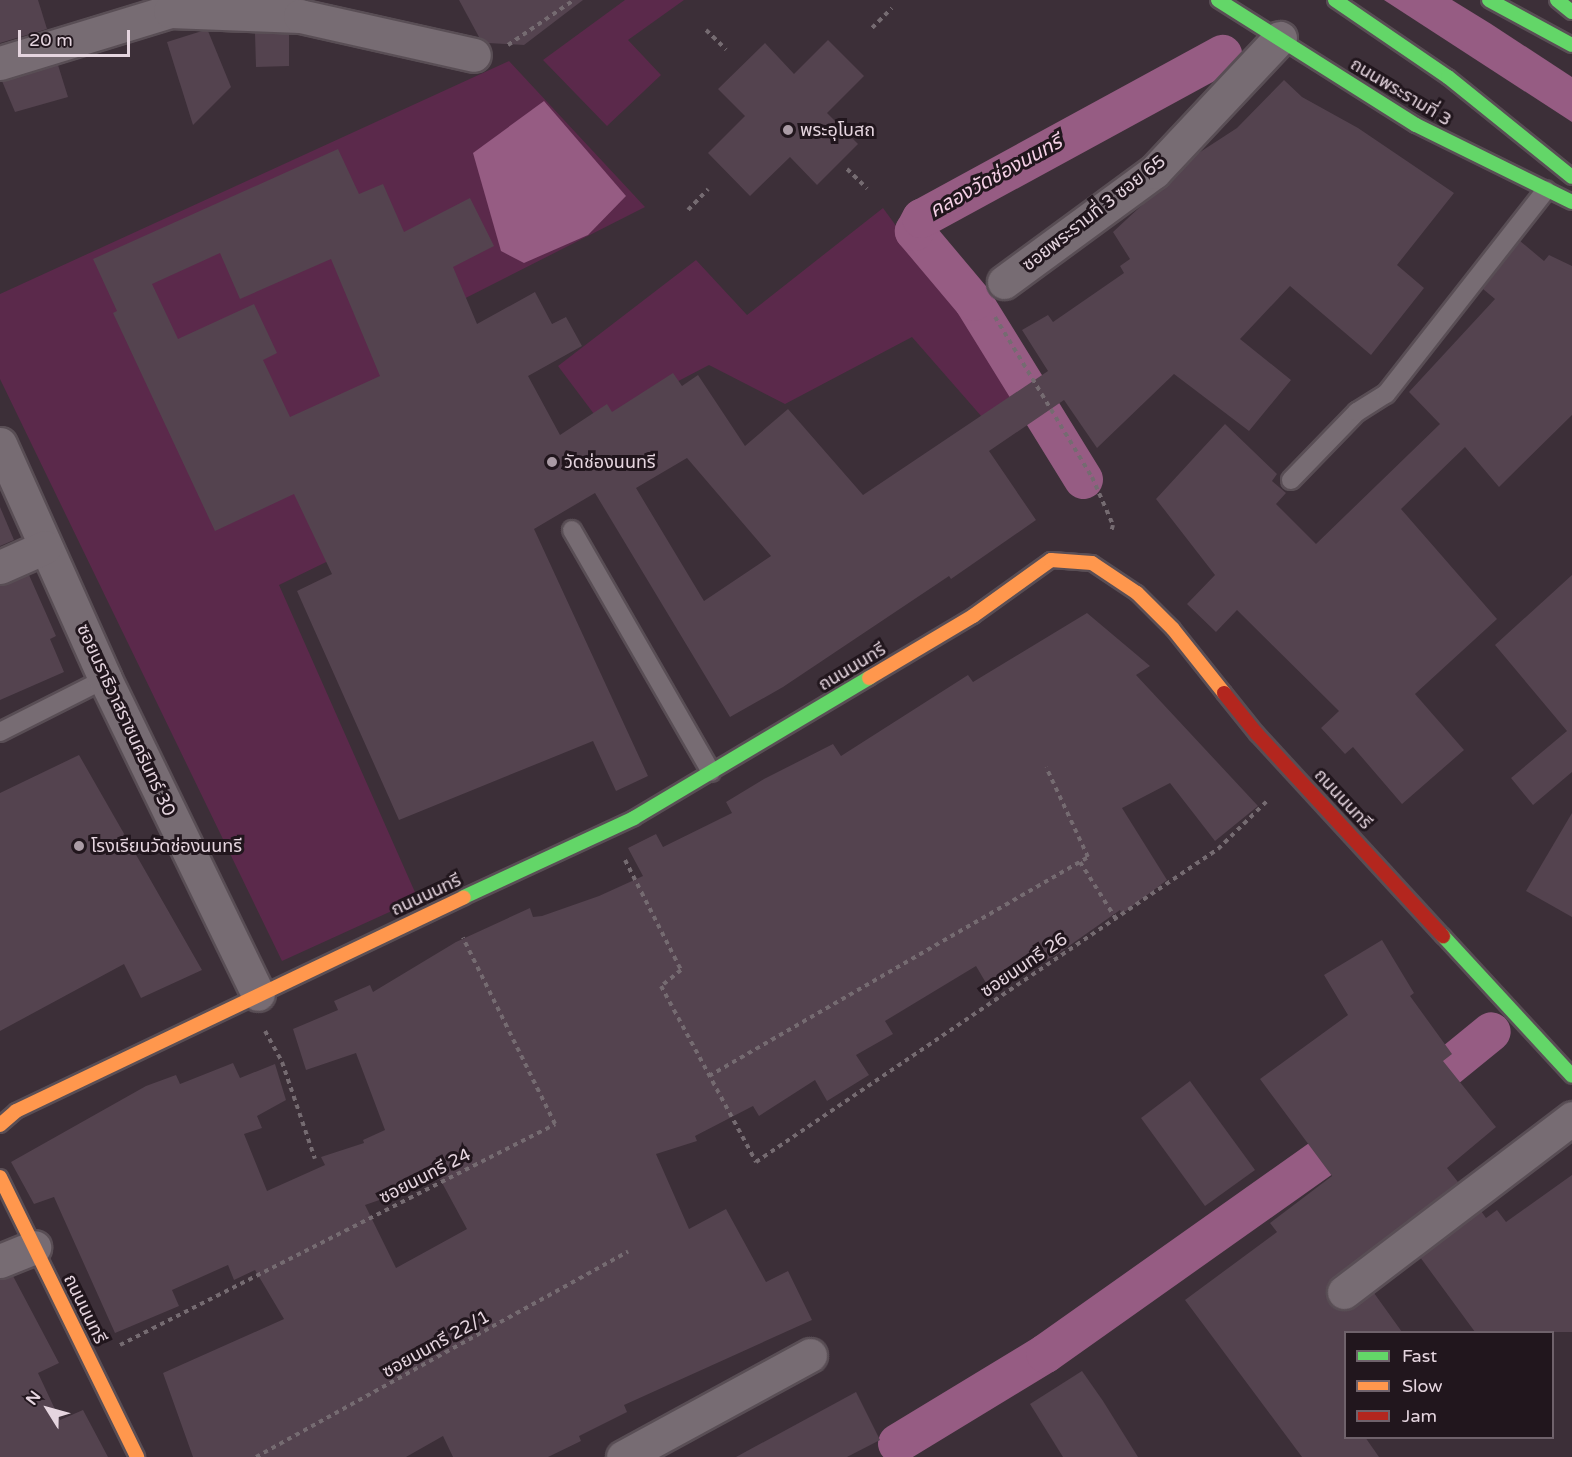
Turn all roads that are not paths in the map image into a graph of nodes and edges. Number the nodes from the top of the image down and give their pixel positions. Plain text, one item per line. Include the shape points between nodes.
1 (1218, 0) edge
2 (1335, 0) edge
3 (1489, 0) edge
4 (1557, 0) edge
5 (1572, 12) edge
6 (1280, 38) junction
7 (1572, 45) edge
8 (474, 55) road end
9 (0, 63) edge
10 (1572, 177) edge
11 (1546, 190) junction
12 (1572, 202) edge
13 (1004, 282) road end
14 (0, 444) edge
15 (1291, 480) dead end
16 (572, 530) dead end
17 (45, 547) junction
18 (0, 567) edge
19 (105, 680) junction
20 (0, 732) edge
21 (711, 772) junction
22 (252, 996) junction
23 (1572, 1076) edge
24 (1572, 1118) edge
25 (0, 1125) edge
26 (0, 1177) edge
27 (34, 1247) junction
28 (0, 1261) edge
29 (1344, 1292) dead end
30 (810, 1355) dead end
31 (137, 1457) edge
32 (623, 1457) edge

1 - 6 street, ถนนพระรามที่ 3
2 - 10 street, ถนนพระรามที่ 3 via 1448,76
3 - 7 street
4 - 5 street
6 - 11 street, ถนนพระรามที่ 3 via 1416,125
6 - 13 street, ซอยพระรามที่ 3 ซอย 65 via 1154,172
8 - 9 street via 300,16 170,11
11 - 12 street, ถนนพระรามที่ 3
11 - 15 lane via 1386,394 1356,412
14 - 17 street, ซอยนราธิวาสราชนครินทร์ 30
16 - 21 lane
17 - 18 street
17 - 19 street, ซอยนราธิวาสราชนครินทร์ 30
19 - 20 lane
19 - 22 street, ซอยนราธิวาสราชนครินทร์ 30
21 - 22 street, ถนนนนทรี via 609,830
21 - 23 street, ถนนนนทรี via 973,616 1051,560 1092,563 1137,593 1173,629 1257,734
22 - 25 street, ถนนนนทรี via 16,1111
24 - 29 street
26 - 27 street, ถนนนนทรี
27 - 28 street
27 - 31 street, ถนนนนทรี
30 - 32 street

